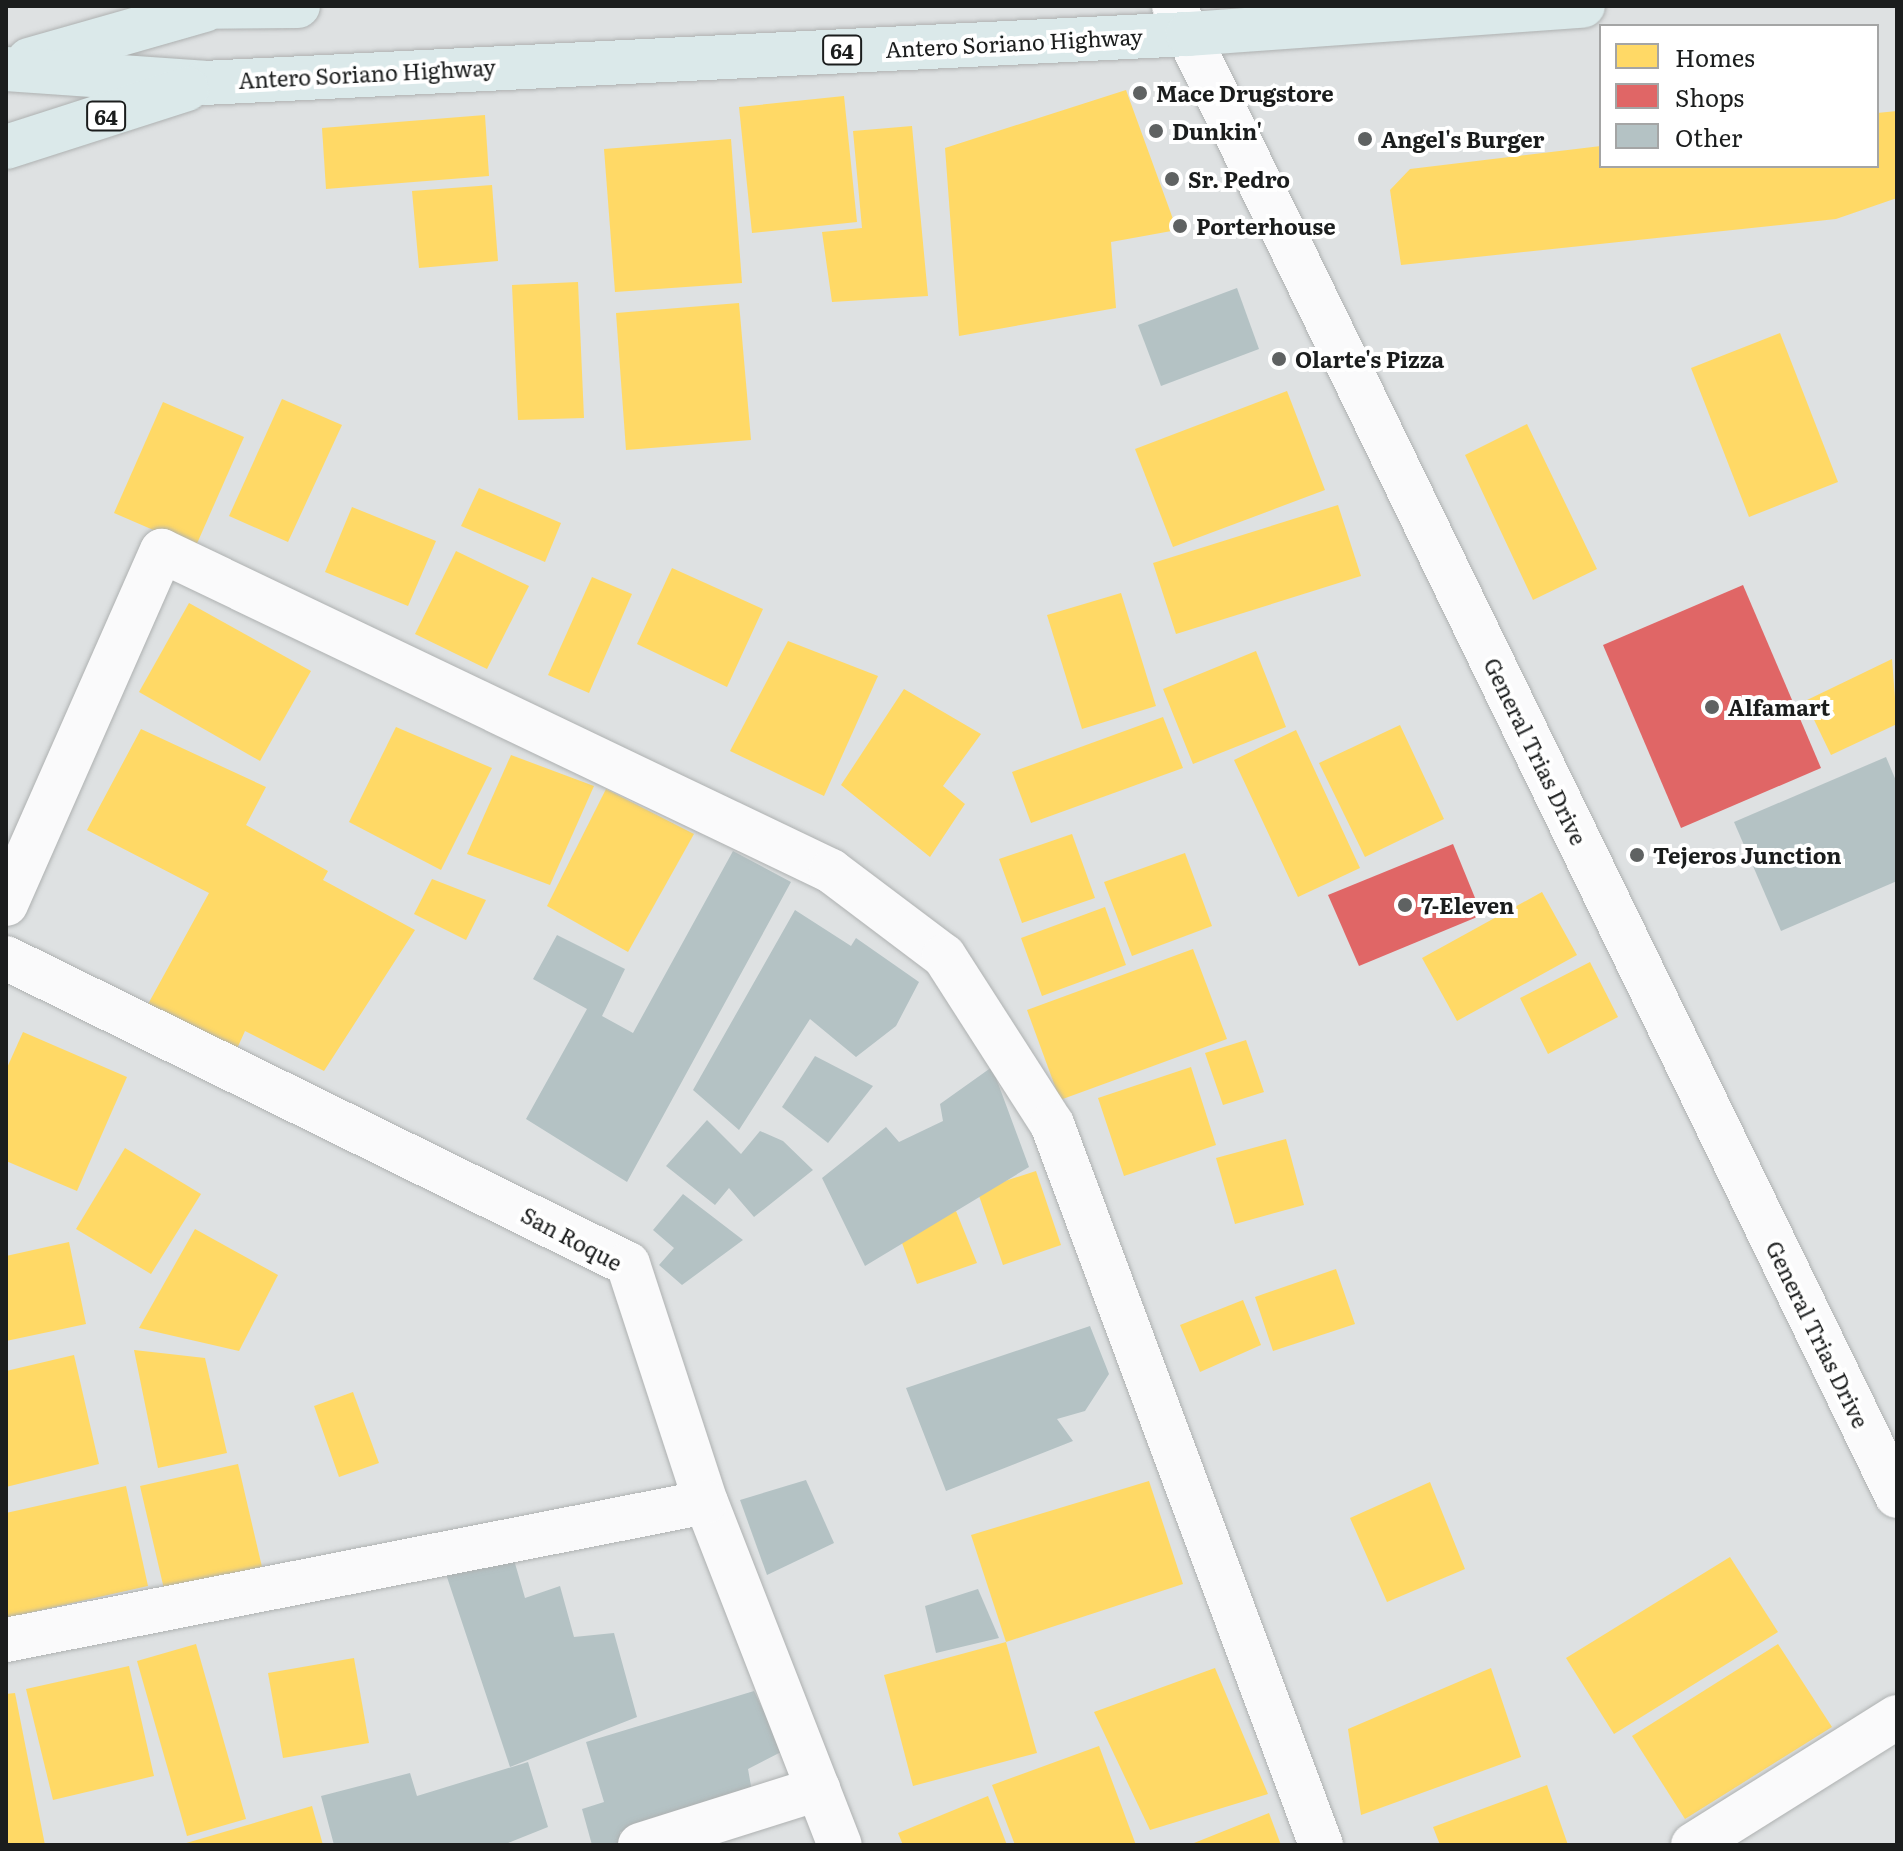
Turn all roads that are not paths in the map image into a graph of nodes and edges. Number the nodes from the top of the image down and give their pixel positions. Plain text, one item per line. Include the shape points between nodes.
1 (298, 6) edge
2 (1583, 6) edge
3 (183, 8) edge
4 (1181, 20) edge
5 (6, 67) edge
6 (204, 83) junction
7 (6, 147) edge
8 (6, 904) edge
9 (6, 958) edge
10 (1897, 1496) edge
11 (706, 1502) junction
12 (6, 1640) edge
13 (1897, 1717) edge
14 (818, 1789) junction
15 (640, 1845) edge
16 (840, 1845) edge
17 (1321, 1845) edge
18 (1693, 1845) edge

1 - 3 main road, Antero Soriano Highway / 64
2 - 4 main road, Antero Soriano Highway / 64
3 - 5 main road, Antero Soriano Highway / 64
4 - 6 main road, Antero Soriano Highway / 64
4 - 10 street, General Trias Drive
5 - 6 main road, Antero Soriano Highway / 64
6 - 7 main road, Antero Soriano Highway / 64
8 - 17 street via 162,551 831,871 944,956 1052,1124
9 - 11 street, San Roque via 628,1264
11 - 12 street
11 - 14 street, San Roque
13 - 18 street
14 - 15 street
14 - 16 street, San Roque

